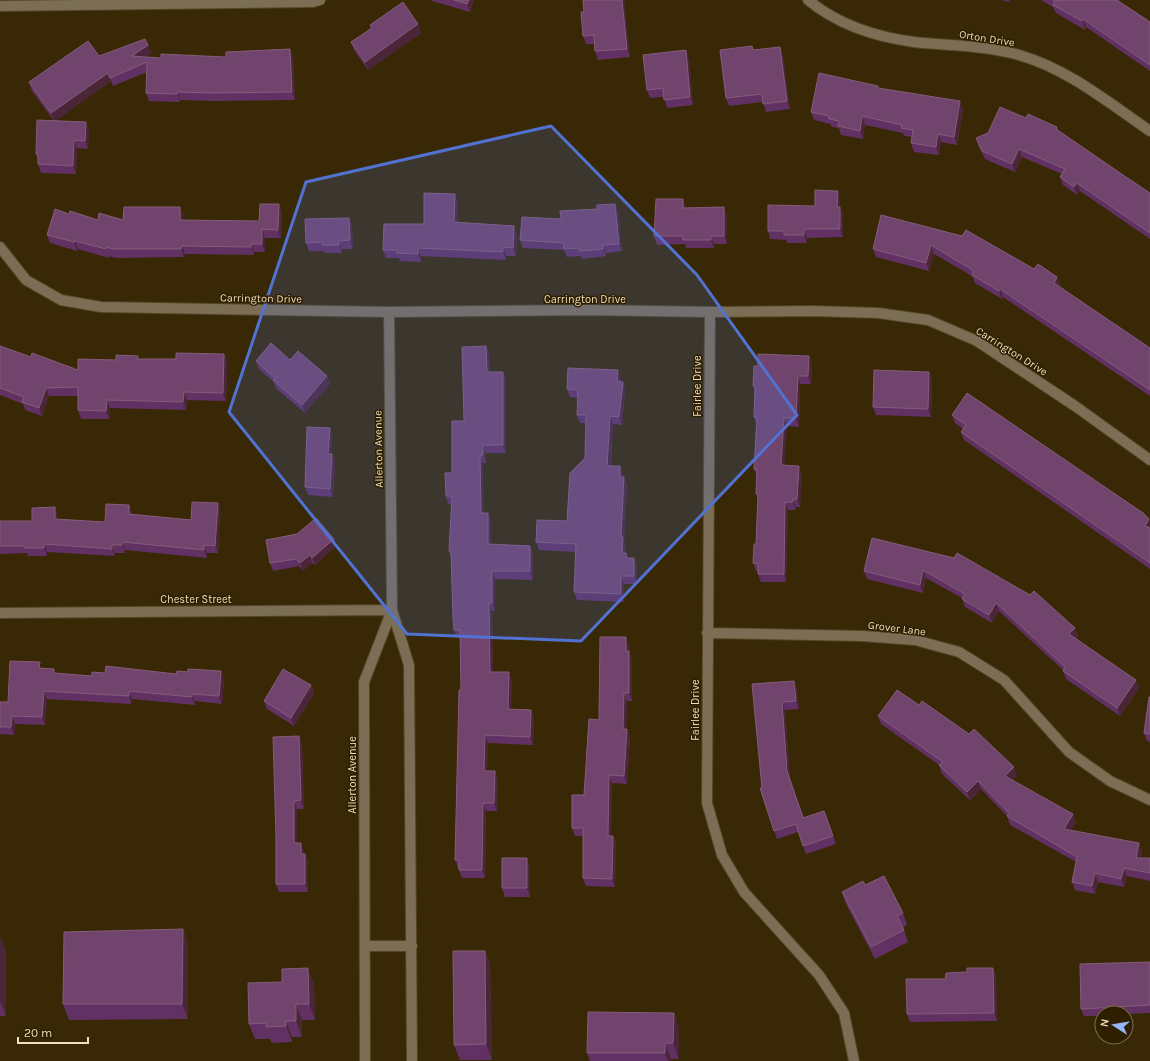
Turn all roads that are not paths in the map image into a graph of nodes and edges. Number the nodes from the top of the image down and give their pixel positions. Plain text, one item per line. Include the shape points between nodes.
1 (320, 0) edge
2 (808, 0) edge
3 (0, 6) edge
4 (1150, 131) edge
5 (0, 247) edge
6 (389, 312) junction
7 (710, 312) junction
8 (1150, 460) edge
9 (392, 610) junction
10 (0, 613) edge
11 (707, 633) junction
12 (1150, 800) edge
13 (366, 946) junction
14 (412, 946) junction
15 (365, 1061) edge
16 (412, 1061) edge
17 (854, 1061) edge

1 - 3 street via 268,4
2 - 4 street, Orton Drive via 821,11 865,31 913,42 965,46 1019,55 1066,74
5 - 6 street, Carrington Drive via 26,280 61,300 101,307
6 - 7 street, Carrington Drive
6 - 9 street, Allerton Avenue
7 - 8 street, Carrington Drive via 878,313 928,320 977,341
7 - 11 street, Fairlee Drive
9 - 10 street, Chester Street
9 - 13 street, Allerton Avenue via 364,682
9 - 14 street, Allerton Avenue via 409,665
11 - 12 street, Grover Lane via 862,636 915,640 959,652 1004,680 1069,752 1110,781
11 - 17 street, Fairlee Drive via 707,804 722,855 744,892 819,975 844,1013
13 - 14 street
13 - 15 street, Allerton Avenue
14 - 16 street, Allerton Avenue

